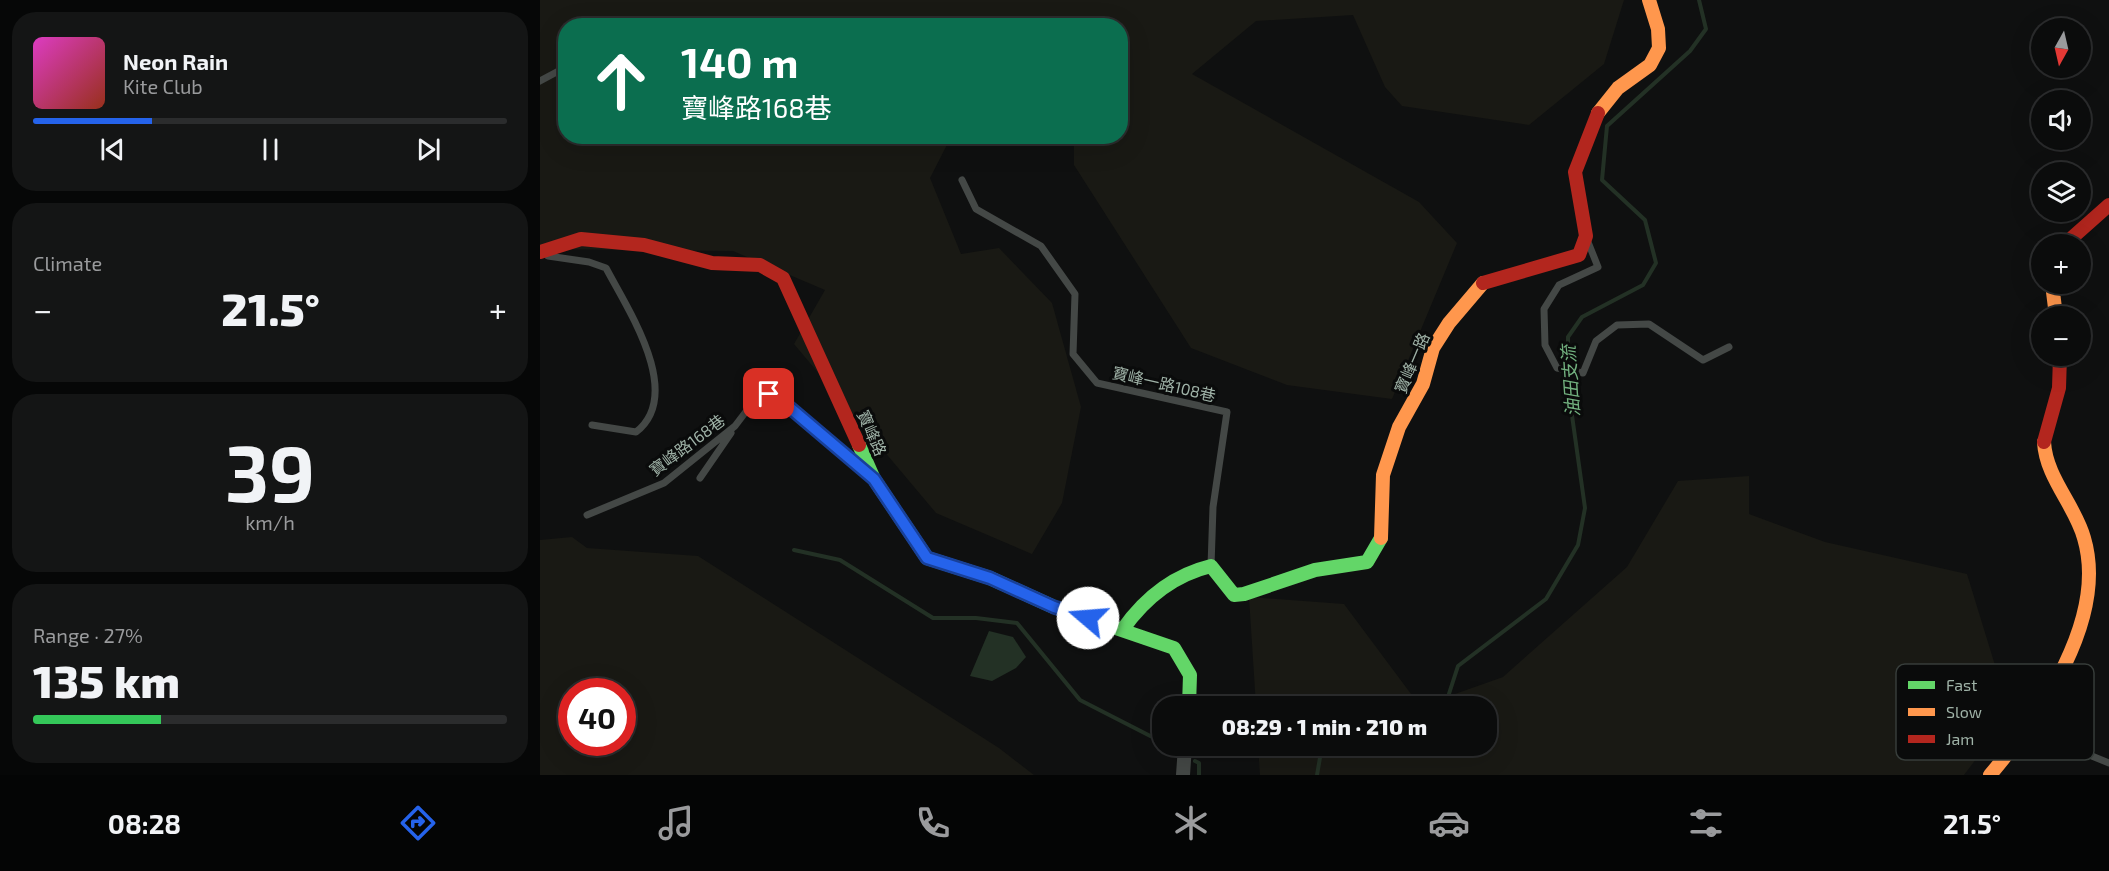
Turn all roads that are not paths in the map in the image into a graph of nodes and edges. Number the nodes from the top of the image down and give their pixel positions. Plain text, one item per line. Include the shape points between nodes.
1 (1649, 0) edge
2 (558, 71) edge
3 (540, 81) edge
4 (962, 180) dead end
5 (2109, 205) edge
6 (2076, 234) edge
7 (1586, 236) junction
8 (540, 253) edge
9 (1729, 347) dead end
10 (2059, 366) edge
11 (592, 425) dead end
12 (735, 426) junction
13 (700, 478) dead end
14 (874, 479) junction
15 (587, 515) dead end
16 (1211, 566) junction
17 (1123, 629) junction
18 (2063, 664) edge
19 (1190, 696) edge
20 (1184, 756) edge
21 (2094, 757) edge
22 (2002, 760) edge
23 (2109, 763) edge
24 (1183, 775) edge
25 (1990, 775) edge

1 - 7 street via 1659,48 1650,66 1618,88 1594,118 1575,172
2 - 3 lane
4 - 16 lane, 寶峰一路108巷 via 976,209 1041,246 1075,294 1073,354 1097,383 1227,412 1213,507
5 - 6 street
7 - 9 lane via 1598,267 1558,285 1544,309 1545,345 1559,369 1583,373 1596,341 1617,325 1649,324 1703,360
7 - 16 street, 寶峰一路 via 1579,255 1483,284 1449,323 1433,348 1423,384 1399,427 1383,475 1383,534 1367,562 1320,569 1234,595
8 - 11 lane via 606,268 650,352 656,395 645,426 636,432
8 - 14 street, 寶峰路 via 581,239 644,245 712,263 760,265 783,278
10 - 18 street via 2058,391 2044,444 2049,464 2084,537 2090,577 2088,596
12 - 13 lane
12 - 14 lane, 寶峰路168巷 via 754,401 769,394
12 - 15 lane, 寶峰路168巷 via 664,483
14 - 17 street, 寶峰路 via 927,558
16 - 17 street via 1195,568 1170,583 1132,615
17 - 19 street, 寶峰路 via 1174,648 1186,663 1192,682
20 - 24 street
21 - 23 lane
22 - 25 street

